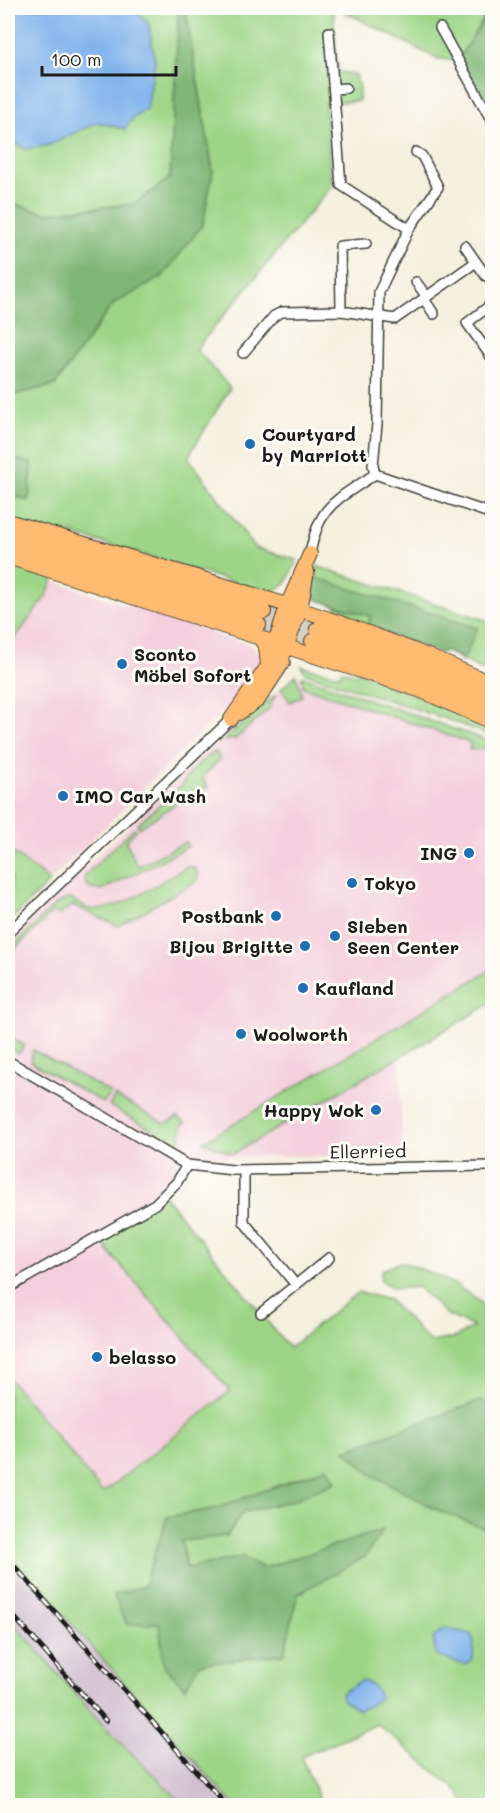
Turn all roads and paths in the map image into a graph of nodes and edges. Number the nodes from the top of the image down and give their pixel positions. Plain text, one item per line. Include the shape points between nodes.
1 (440, 28) dead end
2 (328, 32) dead end
3 (346, 88) dead end
4 (334, 89) junction
5 (492, 122) edge
6 (416, 152) dead end
7 (409, 229) junction
8 (366, 244) dead end
9 (465, 246) dead end
10 (476, 262) junction
11 (486, 276) dead end
12 (417, 282) dead end
13 (425, 298) junction
14 (492, 304) edge
15 (341, 311) junction
16 (434, 314) dead end
17 (378, 318) junction
18 (243, 353) dead end
19 (492, 358) edge
20 (375, 474) junction
21 (492, 514) edge
22 (8, 521) edge
23 (8, 531) edge
24 (8, 545) edge
25 (310, 554) joint
26 (8, 557) edge
27 (264, 619) junction
28 (289, 621) junction
29 (310, 641) junction
30 (273, 667) junction
31 (492, 684) edge
32 (492, 694) edge
33 (492, 708) edge
34 (231, 719) joint
35 (492, 722) edge
36 (8, 933) edge
37 (8, 1061) edge
38 (187, 1165) junction
39 (492, 1166) edge
40 (244, 1170) junction
41 (329, 1258) dead end
42 (296, 1285) junction
43 (8, 1288) edge
44 (261, 1313) dead end

1 - 5 street
2 - 4 street
3 - 4 street
4 - 7 street via 341,185
6 - 7 street via 438,187
7 - 17 street via 379,292
8 - 15 street via 340,246
9 - 10 street
10 - 11 street
10 - 13 street
12 - 13 street
13 - 16 street
13 - 17 street via 395,319
14 - 19 street via 467,323
15 - 17 street
15 - 18 street via 282,312 274,316
17 - 20 street
20 - 21 street
20 - 25 street via 322,514
22 - 27 highway
23 - 27 highway
24 - 27 highway
25 - 28 highway
26 - 27 highway
27 - 28 highway
27 - 28 highway via 281,601
27 - 30 highway via 266,647
28 - 29 highway
28 - 30 highway
28 - 31 highway via 314,614 436,658
29 - 30 highway
29 - 32 highway via 383,651
29 - 33 highway via 376,662
29 - 35 highway
30 - 34 highway
34 - 36 street
37 - 38 street, Ellerried
38 - 40 street, Ellerried
38 - 43 street via 177,1182 155,1203
39 - 40 street, Ellerried
40 - 42 street via 244,1222
41 - 42 street
42 - 44 street

